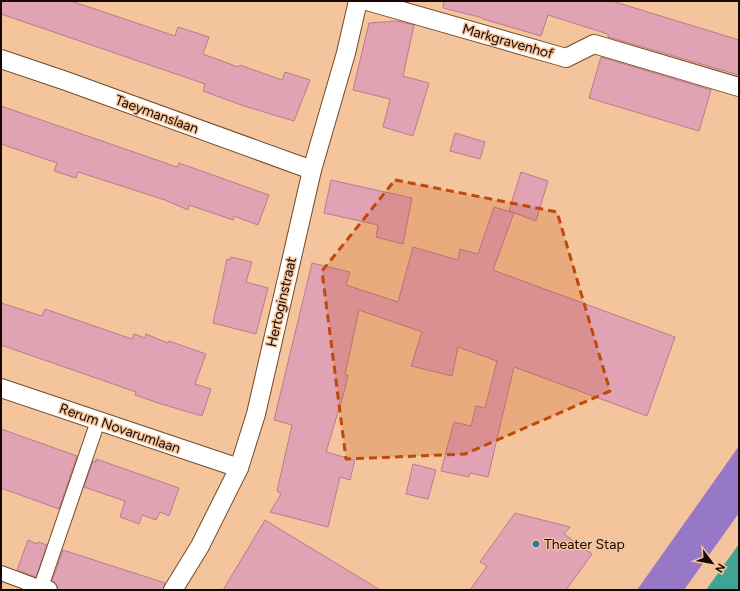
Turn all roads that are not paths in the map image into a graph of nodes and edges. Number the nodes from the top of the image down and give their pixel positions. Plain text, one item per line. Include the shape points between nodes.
1 (358, 1) edge
2 (367, 1) edge
3 (1, 60) edge
4 (739, 87) edge
5 (312, 170) junction
6 (1, 388) edge
7 (98, 421) junction
8 (239, 468) junction
9 (1, 573) edge
10 (44, 589) edge
11 (173, 590) edge

1 - 5 street, Hertoginstraat via 346,53
2 - 4 street, Markgravenhof via 566,58 594,44
3 - 5 street, Taeymanslaan
5 - 8 street, Hertoginstraat via 256,414
6 - 7 street, Rerum Novarumlaan
7 - 8 street, Rerum Novarumlaan
7 - 10 street
8 - 11 street, Hertoginstraat via 200,546
9 - 10 street

